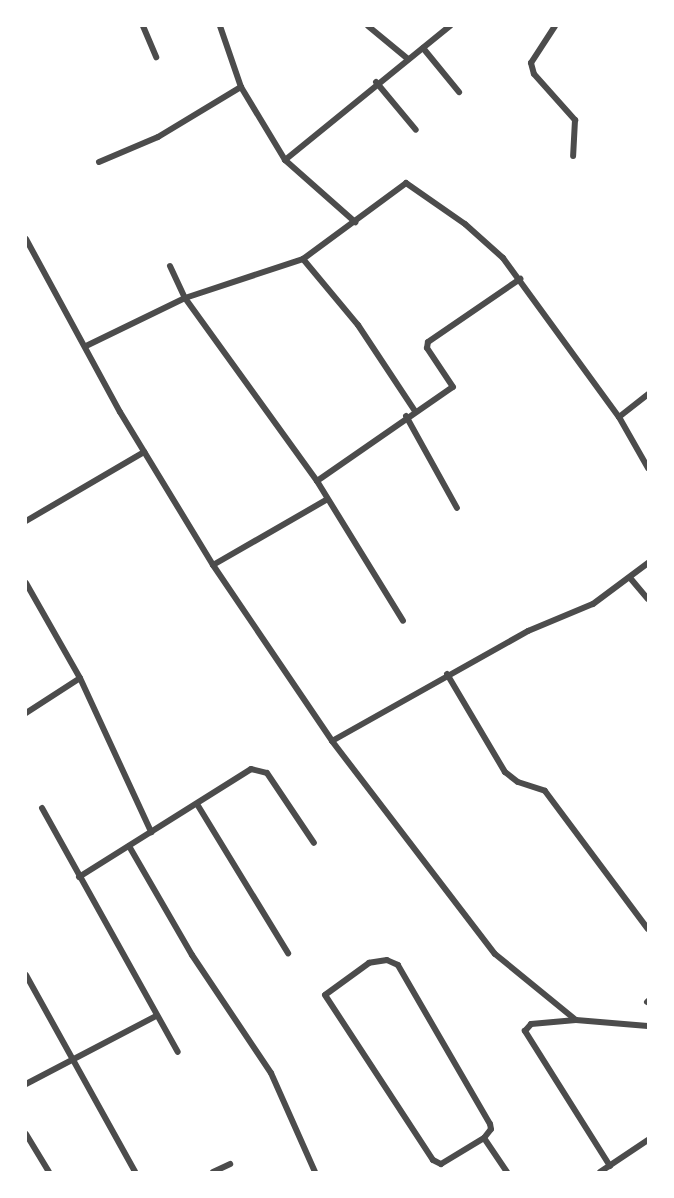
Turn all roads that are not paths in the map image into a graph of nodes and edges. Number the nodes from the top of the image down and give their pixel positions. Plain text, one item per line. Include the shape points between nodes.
1 (143, 26) edge
2 (220, 26) edge
3 (368, 26) edge
4 (450, 26) edge
5 (555, 26) edge
6 (423, 48) junction
7 (156, 57) dead end
8 (408, 59) junction
9 (376, 82) junction
10 (241, 87) junction
11 (459, 92) dead end
12 (416, 130) dead end
13 (573, 156) dead end
14 (285, 160) junction
15 (99, 162) dead end
16 (355, 222) junction
17 (26, 239) edge
18 (303, 259) junction
19 (170, 266) dead end
20 (520, 279) junction
21 (185, 298) junction
22 (86, 346) junction
23 (648, 394) edge
24 (415, 411) junction
25 (406, 416) junction
26 (619, 417) junction
27 (144, 452) junction
28 (648, 468) edge
29 (318, 481) junction
30 (326, 500) junction
31 (457, 508) dead end
32 (26, 521) edge
33 (648, 563) edge
34 (213, 565) junction
35 (631, 579) junction
36 (26, 583) edge
37 (648, 599) edge
38 (403, 621) dead end
39 (447, 674) junction
40 (81, 678) junction
41 (26, 713) edge
42 (332, 741) junction
43 (197, 804) junction
44 (42, 808) dead end
45 (151, 832) junction
46 (314, 843) dead end
47 (129, 846) junction
48 (79, 877) junction
49 (648, 926) edge
50 (288, 954) dead end
51 (26, 975) edge
52 (156, 1016) junction
53 (576, 1020) junction
54 (648, 1026) edge
55 (178, 1052) dead end
56 (72, 1060) junction
57 (26, 1084) edge
58 (26, 1134) edge
59 (484, 1138) junction
60 (648, 1140) edge
61 (230, 1164) dead end
62 (610, 1166) junction
63 (49, 1173) edge
64 (135, 1173) edge
65 (213, 1173) edge
66 (315, 1173) edge
67 (507, 1173) edge
68 (600, 1173) edge

1 - 7 street
2 - 10 street
3 - 8 street
4 - 6 street
5 - 13 street via 531,63 534,74 575,120
6 - 8 street
6 - 11 street
8 - 9 street
9 - 12 street
9 - 14 street
10 - 14 street
10 - 15 street via 158,137
14 - 16 street
16 - 18 street
16 - 20 street via 401,184 409,184 489,242
17 - 22 street
18 - 21 street
18 - 24 street via 358,325
19 - 21 street
20 - 24 street via 428,342 427,348 453,386
20 - 26 street
21 - 22 street
21 - 29 street
22 - 27 street
23 - 26 street
24 - 25 street
25 - 29 street
25 - 31 street
26 - 28 street
27 - 32 street
27 - 34 street
29 - 30 street
30 - 34 street
30 - 38 street
33 - 35 street
34 - 42 street
35 - 37 street
35 - 39 street via 593,604 528,631
36 - 40 street
39 - 42 street
39 - 49 street via 505,771 518,782 545,791
40 - 41 street
40 - 45 street
42 - 53 street via 489,947
43 - 45 street
43 - 46 street via 251,769 260,769 267,773
43 - 50 street
44 - 48 street
45 - 47 street
47 - 48 street
47 - 66 street via 192,955 271,1073
48 - 52 street
51 - 56 street
52 - 55 street
52 - 56 street
53 - 54 street
53 - 62 street via 531,1024 525,1031
56 - 57 street
56 - 64 street
58 - 63 street
59 - 59 street via 490,1124 398,965 387,960 369,963 325,995 433,1160 441,1164
59 - 67 street
60 - 62 street
61 - 65 street
62 - 68 street

